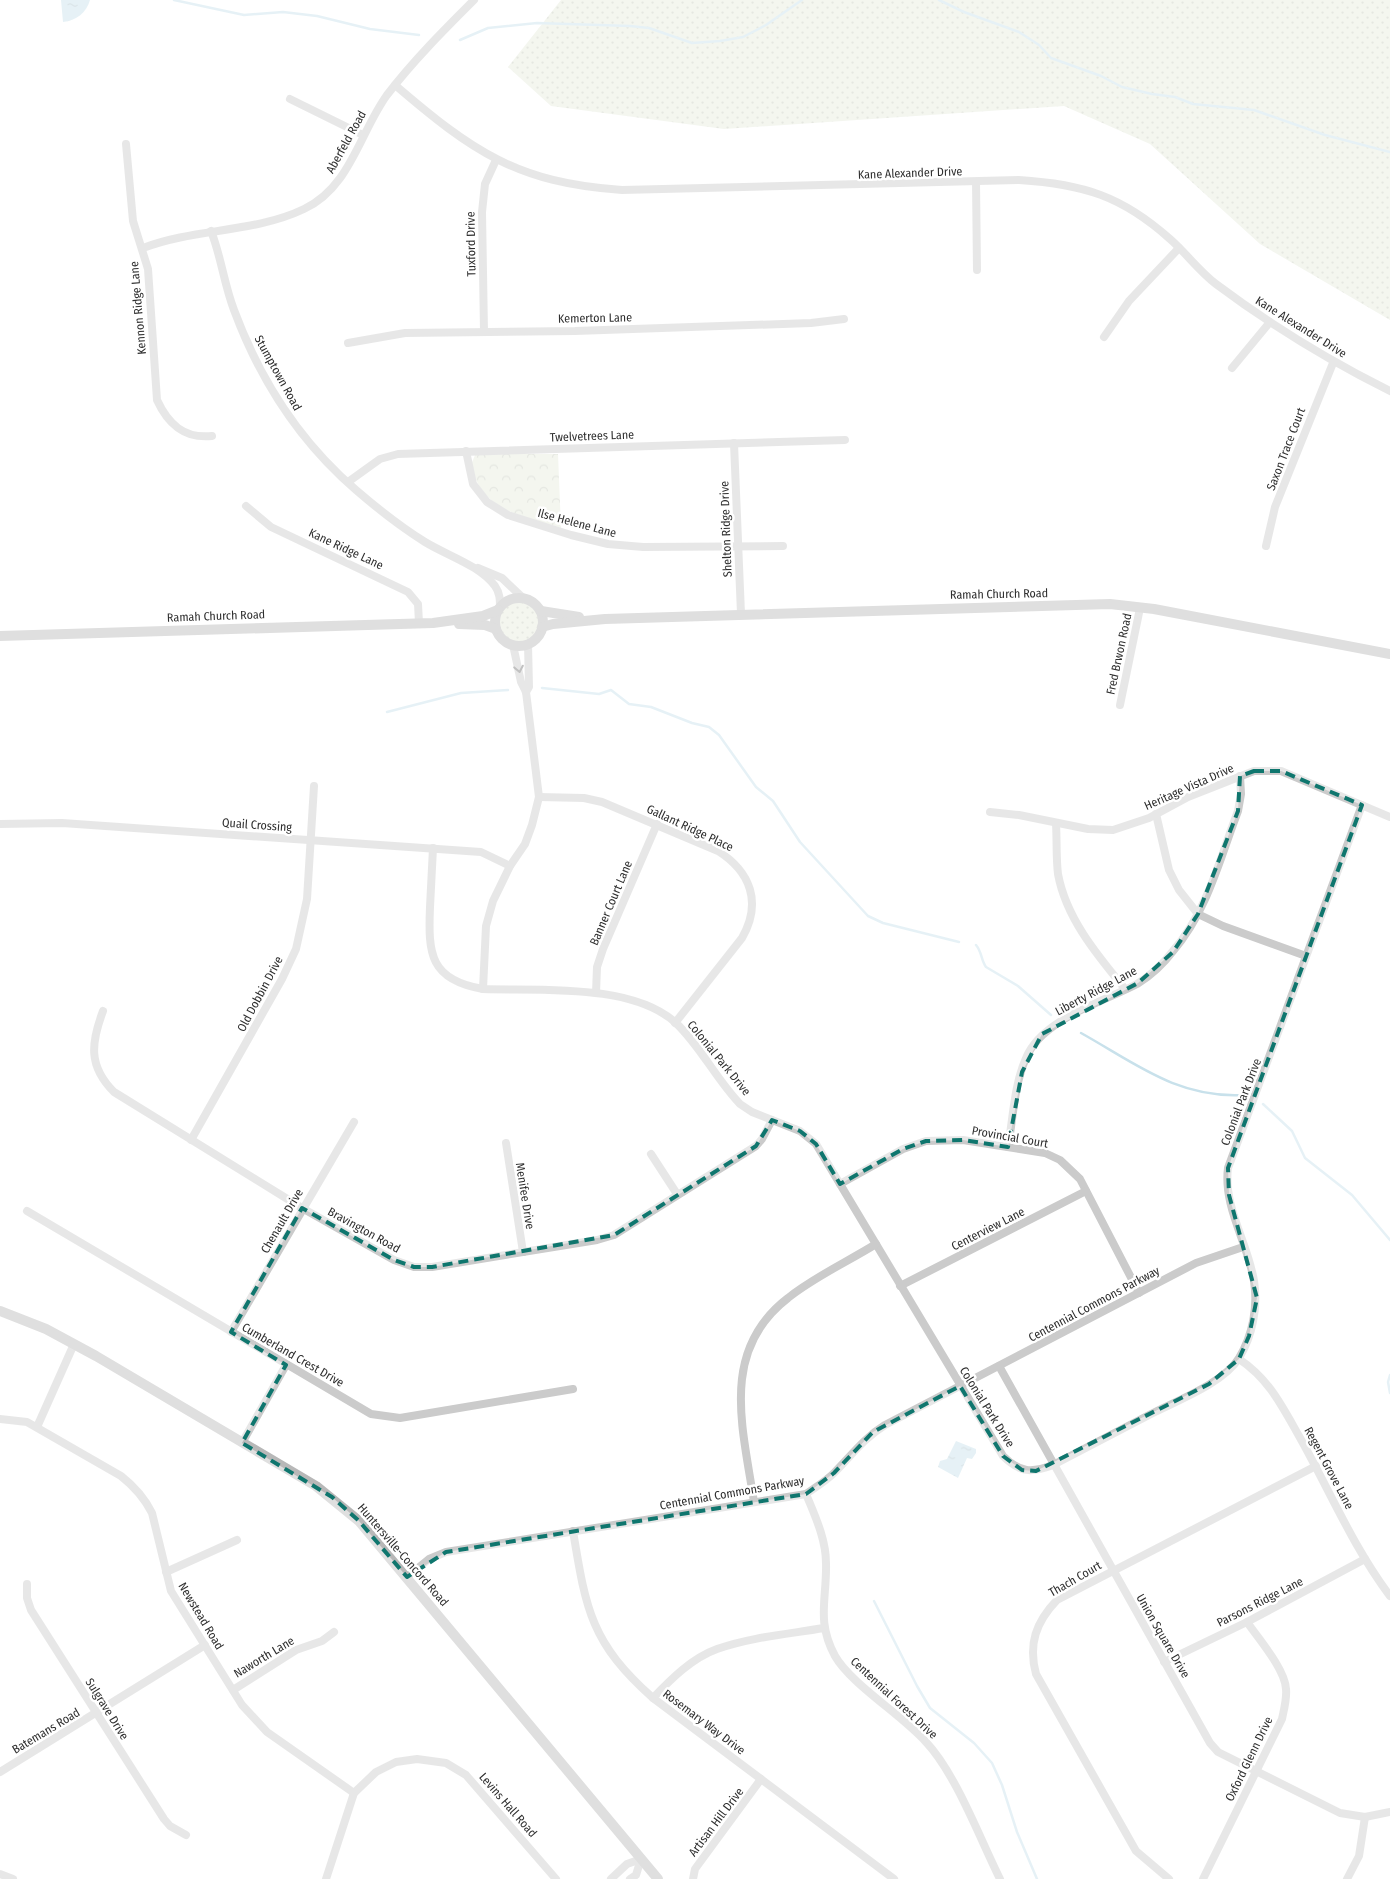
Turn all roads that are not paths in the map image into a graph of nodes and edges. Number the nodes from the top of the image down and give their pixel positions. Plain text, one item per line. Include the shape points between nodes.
1 (474, 0) edge
2 (396, 84) junction
3 (290, 99) dead end
4 (364, 135) junction
5 (126, 144) dead end
6 (496, 160) junction
7 (976, 182) junction
8 (211, 230) junction
9 (143, 248) junction
10 (1179, 248) junction
11 (977, 270) dead end
12 (844, 318) dead end
13 (1270, 322) junction
14 (484, 330) junction
15 (1104, 337) dead end
16 (348, 343) dead end
17 (1333, 363) junction
18 (1232, 368) dead end
19 (1390, 391) edge
20 (212, 436) dead end
21 (845, 440) dead end
22 (734, 443) junction
23 (466, 451) junction
24 (348, 482) junction
25 (246, 506) dead end
26 (738, 546) junction
27 (784, 546) dead end
28 (1266, 546) dead end
29 (469, 565) junction
30 (523, 598) junction
31 (1140, 608) junction
32 (499, 609) junction
33 (541, 611) junction
34 (741, 614) junction
35 (605, 619) junction
36 (419, 623) junction
37 (433, 623) junction
38 (542, 627) junction
39 (496, 629) junction
40 (0, 636) edge
41 (513, 644) junction
42 (528, 644) junction
43 (1390, 654) edge
44 (526, 692) junction
45 (1120, 705) dead end
46 (1240, 776) junction
47 (314, 786) dead end
48 (538, 797) junction
49 (1362, 805) junction
50 (990, 812) dead end
51 (1156, 814) junction
52 (1390, 817) edge
53 (0, 824) edge
54 (656, 824) junction
55 (1056, 824) junction
56 (311, 840) junction
57 (433, 848) junction
58 (510, 866) junction
59 (1198, 914) junction
60 (1306, 956) junction
61 (1125, 989) junction
62 (483, 990) junction
63 (596, 993) junction
64 (103, 1011) dead end
65 (675, 1022) junction
66 (772, 1120) junction
67 (354, 1122) dead end
68 (191, 1140) junction
69 (506, 1143) dead end
70 (1008, 1148) junction
71 (651, 1154) dead end
72 (840, 1184) junction
73 (1086, 1191) junction
74 (677, 1194) junction
75 (302, 1208) junction
76 (27, 1211) dead end
77 (876, 1244) junction
78 (1243, 1248) junction
79 (522, 1252) junction
80 (900, 1286) junction
81 (1139, 1293) junction
82 (0, 1311) edge
83 (231, 1332) junction
84 (74, 1344) junction
85 (1239, 1359) junction
86 (286, 1365) junction
87 (999, 1366) junction
88 (960, 1386) junction
89 (573, 1389) dead end
90 (0, 1419) edge
91 (37, 1427) junction
92 (242, 1443) junction
93 (1053, 1465) junction
94 (1316, 1466) junction
95 (806, 1494) junction
96 (754, 1502) junction
97 (573, 1531) junction
98 (237, 1540) dead end
99 (1365, 1559) junction
100 (1113, 1570) junction
101 (166, 1572) junction
102 (407, 1577) junction
103 (28, 1584) dead end
104 (1390, 1596) edge
105 (1247, 1622) junction
106 (824, 1628) junction
107 (334, 1632) dead end
108 (204, 1645) junction
109 (1164, 1662) junction
110 (233, 1690) junction
111 (653, 1698) junction
112 (96, 1713) junction
113 (0, 1772) edge
114 (1256, 1772) junction
115 (761, 1779) junction
116 (354, 1794) junction
117 (1390, 1812) edge
118 (1365, 1817) junction
119 (186, 1835) dead end
120 (641, 1859) junction
121 (0, 1874) edge
122 (13, 1879) edge
123 (326, 1879) edge
124 (556, 1879) edge
125 (611, 1879) edge
126 (630, 1879) edge
127 (658, 1879) edge
128 (693, 1879) edge
129 (894, 1879) edge
130 (1000, 1879) edge
131 (1168, 1879) edge
132 (1203, 1879) edge
133 (1347, 1879) edge

1 - 2 street, Aberfeld Road
2 - 4 street, Aberfeld Road
2 - 6 street, Kane Alexander Drive via 451,131
3 - 4 street
4 - 8 street, Aberfeld Road via 349,165 320,201 281,218
5 - 9 street, Kennon Ridge Lane via 133,221
6 - 7 street, Kane Alexander Drive via 522,172 561,183 622,190
6 - 14 street, Tuxford Drive via 485,184 482,212
7 - 10 street, Kane Alexander Drive via 1036,181 1091,191 1136,211
7 - 11 street
8 - 9 street, Aberfeld Road
8 - 24 street, Stumptown Road via 234,310 254,358 282,408 322,458
9 - 20 street, Kennon Ridge Lane via 148,269 157,400 163,414 174,426 188,435
10 - 13 street, Kane Alexander Drive via 1214,282
10 - 15 street via 1129,300
12 - 14 street, Kemerton Lane via 782,324
13 - 17 street, Kane Alexander Drive
13 - 18 street
14 - 16 street, Kemerton Lane via 405,333
17 - 19 street, Kane Alexander Drive
17 - 28 street, Saxon Trace Court via 1276,507
21 - 22 street, Twelvetrees Lane
22 - 23 street, Twelvetrees Lane
22 - 26 street, Shelton Ridge Drive
23 - 24 street, Twelvetrees Lane via 390,455 372,463
23 - 26 street, Ilse Helene Lane via 469,473 479,494 508,515 616,545 665,548
24 - 29 street, Stumptown Road via 404,528
25 - 36 street, Kane Ridge Lane via 271,527 408,592 418,604
26 - 27 street, Ilse Helene Lane
26 - 34 street, Shelton Ridge Drive
29 - 30 street, Stumptown Road via 502,578
29 - 32 street, Stumptown Road via 495,586 500,594
30 - 32 main road, Ramah Church Road via 509,600
30 - 33 main road, Ramah Church Road
31 - 34 main road, Ramah Church Road via 1110,604 1038,605
31 - 43 main road, Ramah Church Road
31 - 45 street, Fred Brwon Road
32 - 37 main road, Ramah Church Road via 483,616
32 - 39 main road via 495,618
33 - 35 main road, Ramah Church Road
33 - 38 main road
34 - 35 main road, Ramah Church Road
35 - 38 main road, Ramah Church Road
36 - 37 main road, Ramah Church Road
36 - 40 main road, Ramah Church Road
37 - 39 main road, Ramah Church Road via 485,625
38 - 42 main road via 538,637
39 - 41 main road via 502,638
41 - 42 main road
41 -> 44 street
42 - 44 street via 529,687
44 - 48 street
46 - 49 street, Heritage Vista Drive via 1254,771 1281,771
46 - 51 street, Heritage Vista Drive
46 - 59 street, Liberty Ridge Lane via 1238,810
47 - 56 street, Old Dobbin Drive
48 - 54 street, Gallant Ridge Place via 584,798 602,802
48 - 58 street via 525,844
49 - 52 street, Heritage Vista Drive
49 - 60 street, Colonial Park Drive
50 - 55 street, Heritage Vista Drive
51 - 55 street, Heritage Vista Drive via 1114,830
51 - 59 street via 1168,870
53 - 56 street, Quail Crossing via 62,823
54 - 63 street, Banner Court Lane via 602,949
54 - 65 street, Gallant Ridge Place via 733,860 743,873 752,899 748,926 742,938
55 - 61 street via 1058,874 1073,918
56 - 57 street, Quail Crossing
56 - 68 street, Old Dobbin Drive via 307,899 296,950
57 - 58 street, Quail Crossing via 481,852
57 - 62 street, Colonial Park Drive via 429,946 444,973 468,987
58 - 62 street via 493,900 486,926
59 - 60 street
59 - 61 street, Liberty Ridge Lane via 1173,952 1155,970
60 - 78 street, Colonial Park Drive via 1228,1168 1226,1180
61 - 70 street, Liberty Ridge Lane via 1053,1026 1034,1042 1022,1072
62 - 63 street, Colonial Park Drive
63 - 65 street, Colonial Park Drive via 639,1002
64 - 68 street, Bravington Road via 94,1033 93,1050 107,1086
65 - 66 street, Colonial Park Drive via 735,1098 752,1112
66 - 72 street, Colonial Park Drive via 800,1131 816,1144
66 - 74 street, Bravington Road via 756,1146
67 - 75 street, Chenault Drive
68 - 75 street, Bravington Road
69 - 79 street, Menifee Drive
70 - 72 street, Provincial Court via 963,1140 926,1141 903,1149
70 - 73 street, Provincial Court via 1045,1153 1060,1160 1073,1170
71 - 74 street
72 - 77 street, Colonial Park Drive
73 - 80 street, Centerview Lane
73 - 81 street, Provincial Court
74 - 79 street, Bravington Road via 614,1235
75 - 79 street, Bravington Road via 394,1260 414,1267
75 - 83 street, Chenault Drive
76 - 83 street, Cumberland Crest Drive
77 - 80 street, Colonial Park Drive
77 - 96 street via 788,1297 756,1332 740,1378
78 - 81 street, Centennial Commons Parkway via 1196,1263
78 - 85 street, Colonial Park Drive via 1254,1278 1256,1298 1251,1328
80 - 88 street, Colonial Park Drive
81 - 87 street, Centennial Commons Parkway
82 - 84 main road, Huntersville-Concord Road
83 - 86 street, Cumberland Crest Drive
84 - 91 street
84 - 92 main road, Huntersville-Concord Road
85 - 93 street, Colonial Park Drive via 1209,1384
85 - 94 street, Regent Grove Lane via 1272,1389
86 - 89 street, Cumberland Crest Drive via 371,1414 389,1418
86 - 92 street
87 - 88 street, Centennial Commons Parkway
87 - 93 street, Union Square Drive
88 - 93 street, Colonial Park Drive via 1003,1456 1013,1466 1036,1471
88 - 95 street, Centennial Commons Parkway via 873,1432 834,1473
90 - 91 street, Newstead Road via 21,1420
91 - 101 street, Newstead Road via 121,1476 142,1495 152,1513
92 - 102 main road, Huntersville-Concord Road via 332,1497 359,1521
93 - 100 street, Union Square Drive
94 - 99 street, Regent Grove Lane
94 - 100 street, Thach Court
95 - 96 street, Centennial Commons Parkway
95 - 106 street, Centennial Forest Drive via 824,1541
96 - 97 street, Centennial Commons Parkway
97 - 102 street, Centennial Commons Parkway via 446,1552 429,1559
97 - 111 street, Rosemary Way Drive via 582,1589 592,1621 626,1674
98 - 101 street
99 - 104 street, Regent Grove Lane
99 - 105 street, Parsons Ridge Lane
100 - 109 street, Union Square Drive
100 - 131 street, Thach Court via 1057,1600 1044,1613 1036,1628 1032,1660 1036,1674 1136,1851
101 - 108 street, Newstead Road via 175,1599
102 - 120 main road, Huntersville-Concord Road
103 - 112 street, Sulgrave Drive via 27,1598 31,1610
105 - 109 street, Parsons Ridge Lane
105 - 114 street, Oxford Glenn Drive via 1279,1669 1286,1687 1282,1719
106 - 111 street via 742,1642 716,1650 673,1677
106 - 130 street, Centennial Forest Drive via 836,1657 849,1673 908,1723 944,1764
107 - 110 street, Naworth Lane via 322,1641 296,1650
108 - 110 street, Newstead Road
108 - 112 street, Batemans Road
109 - 114 street, Union Square Drive via 1214,1748
110 - 116 street, Newstead Road via 248,1713 267,1732
111 - 115 street, Rosemary Way Drive
112 - 113 street, Batemans Road
112 - 119 street, Sulgrave Drive via 164,1820
114 - 118 street, Union Square Drive via 1340,1813
114 - 132 street, Oxford Glenn Drive
115 - 128 street, Artisan Hill Drive via 695,1868
115 - 129 street, Rosemary Way Drive
116 - 123 street, Levins Hall Road
116 - 124 street, Levins Hall Road via 376,1772 396,1762 417,1758 446,1763 475,1783
117 - 118 street, Union Square Drive
118 - 133 street via 1359,1856
120 - 125 street via 627,1864
120 - 126 street via 636,1875
120 - 127 main road, Huntersville-Concord Road
121 - 122 street

